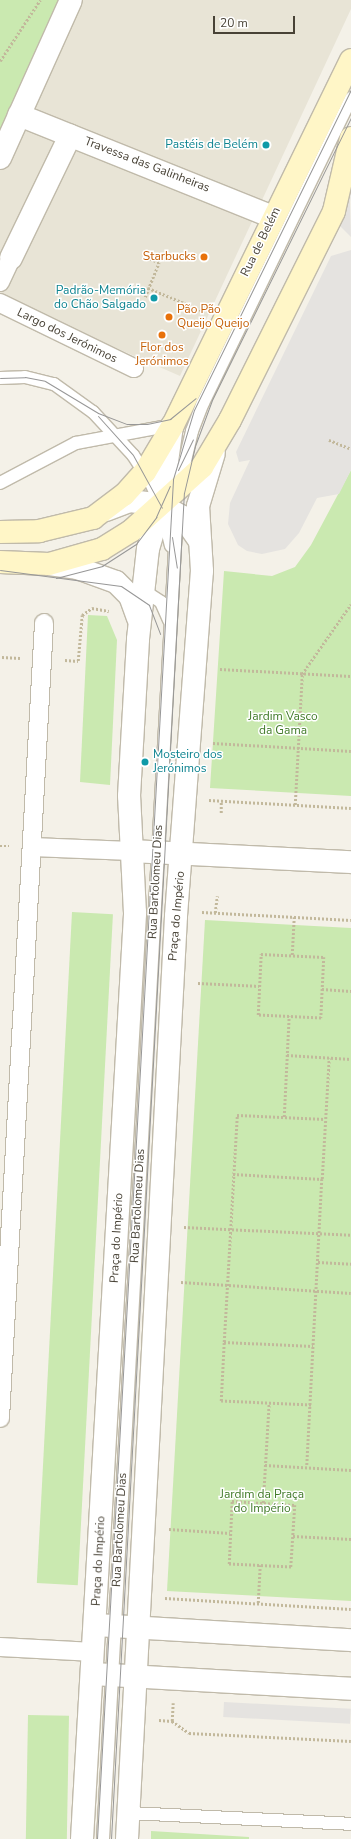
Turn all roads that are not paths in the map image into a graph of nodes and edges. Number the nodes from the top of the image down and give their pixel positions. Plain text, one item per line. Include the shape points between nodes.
1 (71, 0) edge
2 (351, 60) edge
3 (351, 98) edge
4 (19, 115) junction
5 (351, 131) edge
6 (70, 136) junction
7 (351, 138) edge
8 (0, 158) edge
9 (312, 182) junction
10 (274, 216) junction
11 (11, 258) joint
12 (0, 282) edge
13 (0, 304) edge
14 (222, 365) junction
15 (134, 368) dead end
16 (0, 378) edge
17 (230, 420) junction
18 (172, 425) junction
19 (117, 436) junction
20 (144, 473) junction
21 (0, 483) edge
22 (178, 488) junction
23 (169, 509) junction
24 (101, 512) junction
25 (0, 532) edge
26 (201, 547) junction
27 (0, 562) edge
28 (49, 564) junction
29 (174, 573) junction
30 (109, 579) junction
31 (142, 590) junction
32 (44, 623) dead end
33 (170, 627) junction
34 (138, 639) junction
35 (32, 848) junction
36 (131, 851) junction
37 (158, 852) junction
38 (182, 853) junction
39 (351, 862) edge
40 (0, 1418) edge
41 (116, 1626) junction
42 (351, 1640) edge
43 (0, 1646) edge
44 (94, 1652) junction
45 (103, 1674) junction
46 (134, 1676) junction
47 (351, 1689) edge
48 (129, 1813) junction
49 (351, 1824) edge
50 (82, 1839) edge
51 (103, 1839) edge
52 (127, 1839) edge

1 - 4 street
2 - 10 main road, Rua de Belém
3 - 9 lane, Rua de Belém
4 - 6 street, Travessa das Galinheiras
4 - 8 street
5 - 9 lane, Rua de Belém
6 - 10 street, Travessa das Galinheiras
6 - 11 street
7 - 17 main road via 337,204
9 - 14 lane, Rua de Belém
10 - 18 main road, Rua de Belém
11 - 12 street
13 - 15 street, Largo dos Jerónimos
14 - 18 lane via 194,410
14 - 22 lane, Rua de Belém via 192,431
16 - 19 lane via 25,377 61,388
17 - 22 main road via 209,457
17 - 26 street via 206,471 199,496
18 - 19 lane
18 - 20 main road
18 - 23 street
19 - 20 lane
19 - 21 lane via 76,443
20 - 23 lane
20 - 24 main road
22 - 23 main road
23 - 24 street via 130,501
23 - 26 street via 192,527
23 - 28 main road via 102,549
23 - 29 lane
23 - 29 lane
23 - 31 street via 148,549
24 - 25 main road via 65,526
26 - 38 street, Praça do Império
27 - 28 main road
28 - 30 street
29 - 33 lane, Rua Bartolomeu Dias
30 - 31 lane
30 - 34 street via 124,589 134,603
31 - 33 lane via 161,602
31 - 34 street
32 - 35 street
33 - 37 lane, Rua Bartolomeu Dias
34 - 36 street, Praça do Império via 129,796
35 - 36 street, Praça do Império
35 - 40 street
36 - 37 street, Praça do Império
36 - 41 street, Praça do Império via 135,913
37 - 38 street, Praça do Império
37 - 41 lane, Rua Bartolomeu Dias
38 - 39 street, Praça do Império
38 - 41 street, Praça do Império
41 - 42 street
41 - 44 street, Praça do Império
41 - 45 lane, Rua Bartolomeu Dias
41 - 46 street, Praça do Império
43 - 44 street
44 - 45 street, Praça do Império
45 - 46 street
45 - 50 street, Praça do Império
45 - 51 lane, Rua Bartolomeu Dias
46 - 47 street
46 - 48 street, Praça do Império
48 - 49 lane
48 - 52 street, Praça do Império

